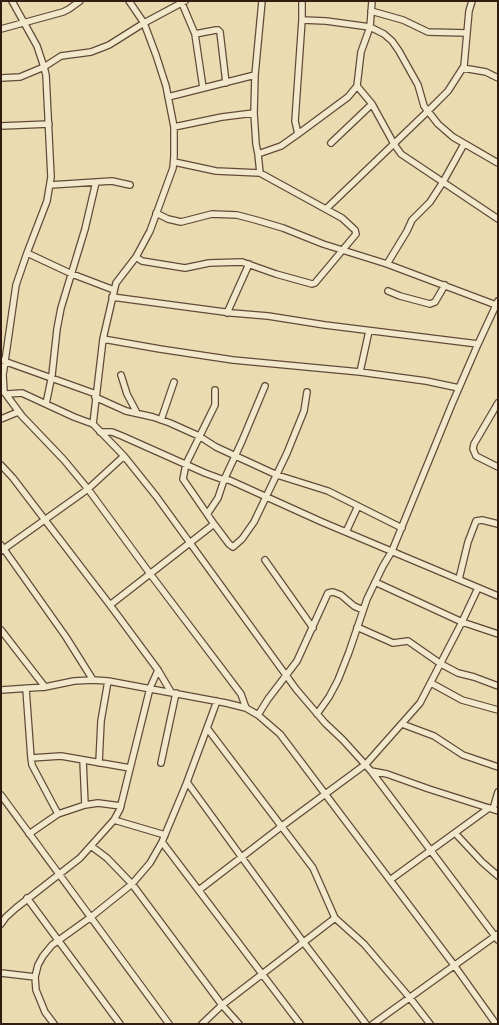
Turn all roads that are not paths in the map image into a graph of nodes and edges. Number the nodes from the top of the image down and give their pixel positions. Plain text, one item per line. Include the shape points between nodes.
1 (12, 1) edge
2 (80, 1) edge
3 (128, 1) edge
4 (183, 1) edge
5 (262, 1) edge
6 (302, 1) edge
7 (372, 1) edge
8 (472, 1) edge
9 (371, 10) junction
10 (302, 20) junction
11 (25, 23) junction
12 (144, 23) junction
13 (370, 27) junction
14 (1, 29) edge
15 (468, 33) junction
16 (195, 34) junction
17 (44, 67) junction
18 (463, 68) junction
19 (255, 75) junction
20 (1, 78) edge
21 (498, 78) edge
22 (226, 83) junction
23 (357, 86) junction
24 (203, 88) junction
25 (168, 97) junction
26 (372, 104) junction
27 (428, 112) junction
28 (254, 113) junction
29 (49, 124) junction
30 (1, 126) edge
31 (174, 127) junction
32 (298, 134) junction
33 (331, 143) dead end
34 (394, 144) junction
35 (464, 144) junction
36 (258, 154) junction
37 (174, 162) junction
38 (498, 163) edge
39 (260, 173) junction
40 (96, 182) junction
41 (443, 182) junction
42 (50, 185) junction
43 (130, 185) dead end
44 (326, 209) junction
45 (156, 213) junction
46 (498, 219) edge
47 (343, 250) junction
48 (26, 252) junction
49 (136, 257) junction
50 (249, 264) junction
51 (387, 264) junction
52 (72, 274) junction
53 (445, 285) junction
54 (114, 290) junction
55 (388, 291) dead end
56 (112, 297) junction
57 (497, 303) edge
58 (227, 313) junction
59 (369, 330) junction
60 (104, 339) junction
61 (478, 344) junction
62 (3, 361) edge
63 (360, 372) junction
64 (121, 375) dead end
65 (51, 379) junction
66 (174, 382) dead end
67 (265, 386) dead end
68 (459, 388) junction
69 (215, 390) dead end
70 (4, 392) edge
71 (307, 392) dead end
72 (95, 396) junction
73 (498, 402) edge
74 (46, 404) junction
75 (18, 412) junction
76 (137, 413) junction
77 (1, 420) edge
78 (160, 420) junction
79 (92, 424) junction
80 (100, 432) junction
81 (199, 436) junction
82 (124, 456) junction
83 (236, 456) junction
84 (186, 464) junction
85 (1, 465) edge
86 (498, 467) edge
87 (277, 475) junction
88 (224, 480) junction
89 (88, 489) junction
90 (266, 496) junction
91 (358, 506) junction
92 (208, 513) junction
93 (45, 520) junction
94 (214, 524) junction
95 (498, 524) edge
96 (402, 528) junction
97 (346, 532) junction
98 (190, 543) junction
99 (2, 548) edge
100 (392, 551) junction
101 (265, 560) dead end
102 (151, 574) junction
103 (459, 578) junction
104 (375, 582) junction
105 (478, 588) junction
106 (498, 596) edge
107 (110, 605) junction
108 (363, 610) junction
109 (462, 622) junction
110 (357, 627) junction
111 (313, 628) junction
112 (1, 630) edge
113 (498, 634) edge
114 (441, 664) junction
115 (158, 670) junction
116 (286, 676) junction
117 (93, 680) junction
118 (108, 681) junction
119 (431, 683) junction
120 (498, 686) edge
121 (45, 687) junction
122 (150, 688) junction
123 (26, 689) junction
124 (1, 690) edge
125 (174, 693) junction
126 (217, 701) junction
127 (246, 708) junction
128 (498, 710) edge
129 (317, 714) junction
130 (258, 715) junction
131 (402, 724) junction
132 (207, 728) junction
133 (31, 758) junction
134 (83, 760) junction
135 (99, 763) junction
136 (161, 763) dead end
137 (366, 764) junction
138 (498, 767) edge
139 (130, 768) junction
140 (371, 771) junction
141 (187, 782) junction
142 (498, 792) edge
143 (326, 794) junction
144 (1, 795) edge
145 (85, 804) junction
146 (121, 806) junction
147 (493, 810) edge
148 (58, 814) junction
149 (114, 820) junction
150 (282, 826) junction
151 (454, 833) junction
152 (29, 834) junction
153 (165, 836) junction
154 (162, 842) junction
155 (91, 846) junction
156 (432, 850) junction
157 (240, 857) junction
158 (59, 874) junction
159 (498, 876) edge
160 (390, 880) junction
161 (132, 884) junction
162 (199, 890) junction
163 (27, 898) junction
164 (91, 917) junction
165 (334, 918) junction
166 (1, 924) edge
167 (497, 937) edge
168 (58, 940) junction
169 (304, 943) junction
170 (454, 965) junction
171 (1, 973) edge
172 (262, 975) junction
173 (35, 977) junction
174 (410, 998) junction
175 (222, 1004) junction
176 (54, 1024) edge
177 (120, 1024) edge
178 (169, 1024) edge
179 (202, 1024) edge
180 (239, 1024) edge
181 (300, 1024) edge
182 (366, 1024) edge
183 (373, 1024) edge
184 (430, 1024) edge
185 (496, 1024) edge

1 - 11 street
2 - 11 street via 63,12
3 - 12 street
4 - 12 street
4 - 16 street
5 - 19 street
6 - 10 street
7 - 9 street
8 - 15 street
9 - 13 street
9 - 15 street via 403,20 428,32
10 - 13 street
10 - 32 street via 295,121
11 - 14 street
11 - 17 street
12 - 17 street via 109,46 91,52 61,56
12 - 25 street
13 - 23 street via 362,52
13 - 27 street via 384,34 396,46 416,80
15 - 18 street
16 - 22 street via 216,30 220,32
16 - 24 street
17 - 20 street via 20,77
17 - 29 street
18 - 21 street via 486,72
18 - 27 street via 448,91
19 - 22 street
19 - 28 street
22 - 24 street
23 - 26 street
23 - 32 street via 348,97
24 - 25 street
25 - 31 street
26 - 33 street
26 - 34 street
27 - 34 street
27 - 35 street via 443,130
28 - 31 street
28 - 36 street
29 - 30 street
29 - 42 street
31 - 37 street
32 - 36 street via 282,146
34 - 41 street via 407,158
34 - 44 street
35 - 38 street
35 - 41 street
36 - 39 street
37 - 39 street via 216,171
37 - 45 street
39 - 44 street
40 - 42 street
40 - 43 street via 112,181
40 - 52 street
41 - 46 street
41 - 51 street via 430,202 412,220
42 - 48 street
44 - 47 street via 342,218 356,232
45 - 47 street via 181,222 212,214 237,215 283,228
45 - 49 street
47 - 50 street via 312,284
47 - 51 street
48 - 52 street
48 - 62 street via 16,285
49 - 50 street via 180,268 209,263
49 - 54 street via 116,283
50 - 58 street
51 - 53 street
52 - 54 street
52 - 65 street via 59,315
53 - 55 street via 435,302 430,304
53 - 57 street
54 - 56 street
56 - 58 street
56 - 60 street
57 - 61 street
58 - 59 street
59 - 61 street
59 - 63 street
60 - 63 street via 233,360
60 - 72 street
61 - 68 street
62 - 65 street
62 - 70 street
63 - 68 street
64 - 76 street
65 - 72 street
65 - 74 street
66 - 78 street
67 - 83 street
68 - 96 street
69 - 81 street via 215,404
70 - 74 street via 22,393
70 - 75 street
71 - 87 street via 306,406
72 - 76 street via 118,408
72 - 79 street
73 - 86 street via 473,449 476,456
74 - 79 street
75 - 77 street
75 - 89 street
76 - 78 street
78 - 81 street
79 - 80 street
80 - 82 street
80 - 84 street via 112,432
81 - 83 street
81 - 84 street
82 - 89 street
82 - 98 street
83 - 87 street
83 - 88 street
84 - 88 street
84 - 92 street via 183,479
85 - 93 street
87 - 90 street
87 - 91 street via 322,488
88 - 90 street via 230,480
88 - 92 street via 218,498
89 - 93 street
89 - 102 street
90 - 94 street via 250,527 235,546 229,544
90 - 97 street
91 - 96 street
91 - 97 street
92 - 94 street
93 - 99 street
93 - 107 street
94 - 98 street
95 - 103 street via 476,521
96 - 100 street
97 - 100 street
98 - 102 street
98 - 116 street
99 - 117 street via 66,637
100 - 103 street
100 - 104 street
101 - 111 street
102 - 107 street
102 - 127 street via 241,694
103 - 105 street
104 - 108 street
104 - 109 street
105 - 106 street
105 - 109 street
107 - 115 street
108 - 110 street
108 - 111 street via 340,595 328,593
109 - 113 street
109 - 114 street
110 - 114 street via 393,643 408,641
110 - 129 street via 338,680
111 - 116 street via 301,655
112 - 121 street
114 - 119 street
114 - 120 street via 458,673
115 - 122 street
115 - 125 street
116 - 129 street
116 - 130 street
117 - 118 street
117 - 121 street
118 - 122 street
118 - 135 street via 101,721
119 - 128 street via 462,700
119 - 131 street
121 - 123 street
122 - 125 street
122 - 139 street
123 - 124 street
123 - 133 street
125 - 126 street
125 - 136 street
126 - 127 street
126 - 132 street
127 - 130 street
129 - 137 street
130 - 143 street via 280,734
131 - 137 street
131 - 138 street via 434,736 463,755
132 - 141 street
132 - 150 street
133 - 134 street via 61,756
133 - 148 street via 32,765
134 - 135 street
134 - 145 street
135 - 139 street
137 - 140 street
137 - 143 street
139 - 146 street
140 - 147 street via 387,774
140 - 156 street
141 - 153 street
141 - 157 street
142 - 147 street
143 - 150 street
143 - 160 street
144 - 152 street
145 - 146 street
145 - 148 street
146 - 149 street
147 - 151 street
148 - 152 street
149 - 153 street
149 - 155 street
150 - 157 street
150 - 165 street via 316,872
151 - 156 street
151 - 159 street
152 - 158 street
153 - 154 street
154 - 161 street via 150,863
154 - 162 street
155 - 158 street
155 - 161 street via 107,858
156 - 160 street
156 - 167 street
157 - 162 street
157 - 169 street
158 - 163 street
158 - 164 street
160 - 170 street
161 - 164 street
161 - 175 street
162 - 172 street
163 - 166 street
163 - 168 street
164 - 168 street
164 - 178 street
165 - 169 street
165 - 174 street via 364,944
167 - 170 street
168 - 173 street via 43,956
168 - 177 street
169 - 172 street
169 - 182 street
170 - 174 street
170 - 185 street
171 - 173 street
172 - 175 street
172 - 181 street
173 - 176 street via 40,1001
174 - 183 street
174 - 184 street
175 - 179 street
175 - 180 street

